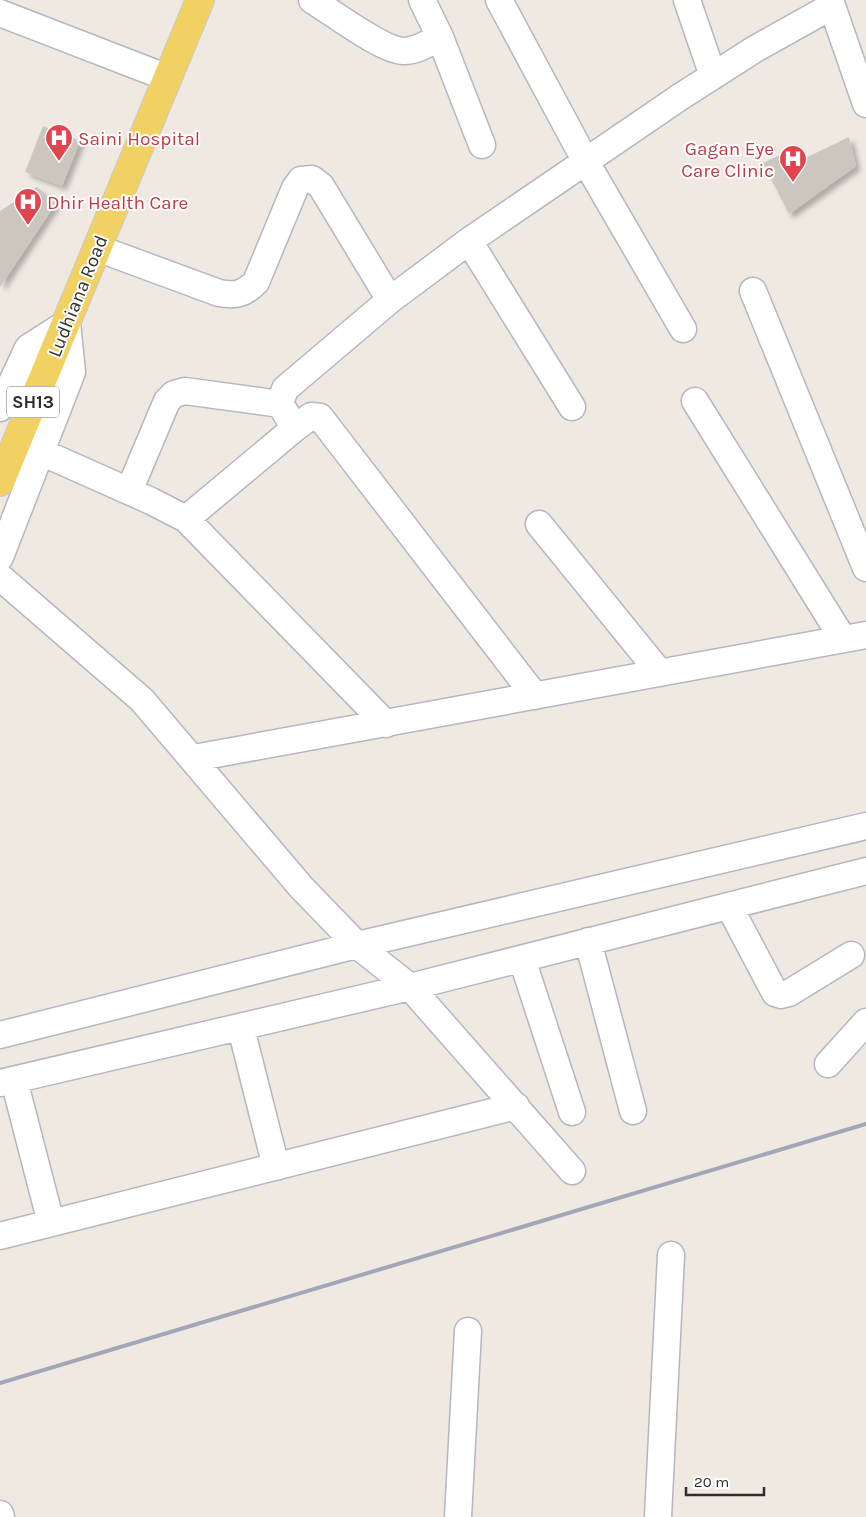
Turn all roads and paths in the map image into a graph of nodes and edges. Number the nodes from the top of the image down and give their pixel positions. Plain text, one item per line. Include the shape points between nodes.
1 (200, 0) edge
2 (312, 0) edge
3 (422, 0) edge
4 (499, 0) edge
5 (687, 0) edge
6 (831, 3) edge
7 (0, 13) edge
8 (440, 37) junction
9 (861, 74) edge
10 (713, 76) junction
11 (168, 78) junction
12 (866, 104) edge
13 (482, 145) dead end
14 (586, 162) junction
15 (470, 240) junction
16 (97, 248) junction
17 (753, 292) dead end
18 (390, 300) junction
19 (67, 322) junction
20 (683, 329) dead end
21 (695, 401) dead end
22 (280, 404) junction
23 (572, 407) dead end
24 (0, 408) edge
25 (295, 428) junction
26 (41, 452) junction
27 (0, 482) edge
28 (129, 491) junction
29 (186, 519) junction
30 (539, 524) dead end
31 (0, 558) edge
32 (866, 568) edge
33 (0, 577) edge
34 (855, 637) edge
35 (660, 673) junction
36 (535, 696) junction
37 (386, 724) junction
38 (194, 758) junction
39 (866, 826) edge
40 (866, 871) edge
41 (729, 906) junction
42 (588, 941) junction
43 (357, 945) junction
44 (851, 955) dead end
45 (522, 959) junction
46 (410, 987) junction
47 (866, 1022) edge
48 (241, 1028) junction
49 (0, 1035) edge
50 (828, 1064) dead end
51 (7, 1082) edge
52 (516, 1106) junction
53 (633, 1111) dead end
54 (572, 1112) dead end
55 (276, 1167) junction
56 (572, 1171) dead end
57 (51, 1223) junction
58 (0, 1236) edge
59 (671, 1255) dead end
60 (468, 1331) dead end
61 (458, 1517) edge
62 (658, 1517) edge

1 - 11 main road, Ludhiana Road / SH13
2 - 8 street via 388,48 403,51 421,48
3 - 8 street
4 - 14 street
5 - 10 street
6 - 9 street
6 - 10 street
7 - 11 street
8 - 13 street
9 - 12 street
10 - 14 street
11 - 16 main road, Ludhiana Road / SH13
14 - 15 street
14 - 20 street
15 - 18 street
15 - 23 street
16 - 18 street via 219,293 233,295 246,292 256,282 295,188 301,180 312,180 321,186
16 - 19 main road, Ludhiana Road / SH13
17 - 32 street
18 - 22 street via 285,389
19 - 24 street via 28,348
19 - 26 street via 72,372
19 - 27 main road, Ludhiana Road / SH13
21 - 34 street
22 - 25 street
22 - 28 street via 185,391 174,394 167,401
25 - 29 street
25 - 36 street via 311,416 320,418
26 - 28 street
26 - 31 street
28 - 29 street
29 - 37 street
30 - 35 street
33 - 38 street via 142,700
34 - 35 street
35 - 36 street
36 - 37 street
37 - 38 street
38 - 43 street via 301,887
39 - 43 street
40 - 41 street
41 - 42 street
41 - 44 street via 775,993 789,993
42 - 45 street
42 - 53 street
43 - 46 street
43 - 49 street
45 - 46 street
45 - 54 street
46 - 48 street
46 - 52 street
47 - 50 street
48 - 51 street
48 - 55 street
51 - 57 street
52 - 55 street
52 - 56 street
55 - 57 street
57 - 58 street
59 - 62 street
60 - 61 street

